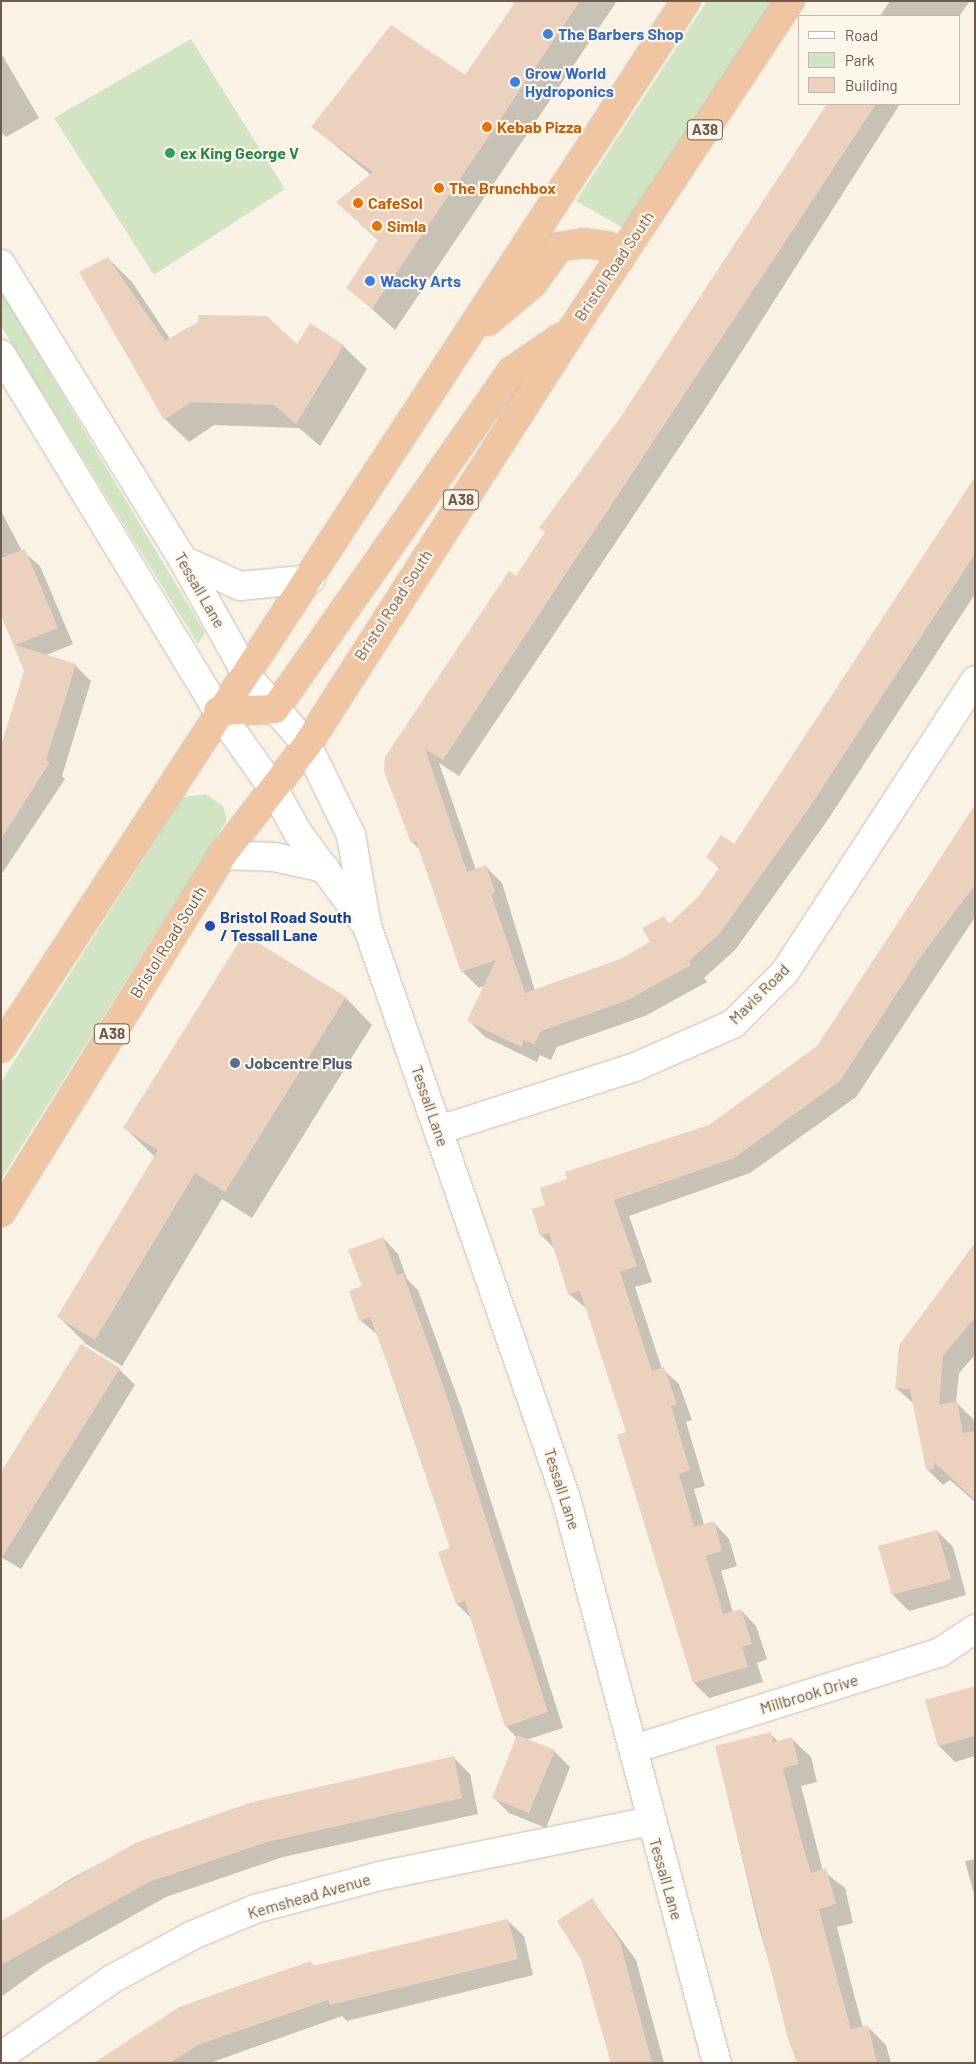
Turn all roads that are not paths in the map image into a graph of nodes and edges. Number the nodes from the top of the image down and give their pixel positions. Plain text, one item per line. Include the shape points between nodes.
1 (686, 1) edge
2 (790, 1) edge
3 (620, 258) junction
4 (1, 264) edge
5 (572, 330) junction
6 (464, 342) junction
7 (1, 354) edge
8 (184, 560) junction
9 (311, 578) junction
10 (248, 677) junction
11 (975, 680) edge
12 (275, 709) junction
13 (218, 711) junction
14 (306, 745) junction
15 (273, 788) junction
16 (222, 856) junction
17 (325, 868) junction
18 (367, 926) junction
19 (1, 1048) edge
20 (439, 1130) junction
21 (1, 1212) edge
22 (975, 1628) edge
23 (637, 1748) junction
24 (650, 1821) junction
25 (1, 2056) edge
26 (717, 2063) edge

1 - 6 highway
2 - 3 highway, Bristol Road South / A38
3 - 5 highway, Bristol Road South / A38
3 - 6 highway via 607,246 584,243 559,247 532,284
4 - 8 street, Tessall Lane
5 - 12 highway via 512,371
5 - 14 highway, Bristol Road South / A38
6 - 9 highway
7 - 13 street, Tessall Lane
8 - 9 street via 240,586
8 - 10 street, Tessall Lane
9 - 10 highway
10 - 12 street, Tessall Lane
10 - 13 highway
11 - 20 street, Mavis Road via 784,972 733,1024 635,1067
12 - 13 highway
12 - 14 street, Tessall Lane
13 - 15 street, Tessall Lane
13 - 19 highway
14 - 15 highway, Bristol Road South / A38
14 - 18 street, Tessall Lane via 351,835
15 - 16 highway, Bristol Road South / A38
15 - 17 street, Tessall Lane
16 - 17 street via 274,857
16 - 21 highway, Bristol Road South / A38
17 - 18 street, Tessall Lane
18 - 20 street, Tessall Lane
20 - 23 street, Tessall Lane via 566,1498
22 - 23 street, Millbrook Drive via 939,1653
23 - 24 street, Tessall Lane
24 - 25 street, Kemshead Avenue via 380,1876 255,1909 193,1934 112,1979
24 - 26 street, Tessall Lane

